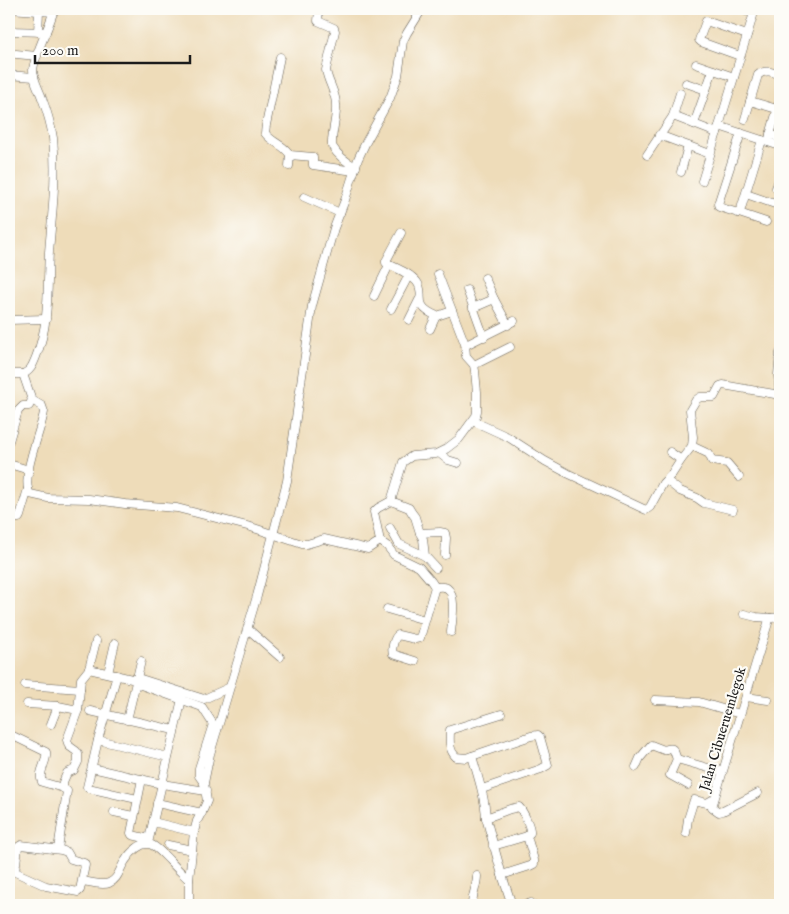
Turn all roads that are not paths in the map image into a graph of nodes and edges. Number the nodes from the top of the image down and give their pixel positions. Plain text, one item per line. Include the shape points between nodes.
1 (9, 9) edge
2 (319, 9) edge
3 (422, 9) edge
4 (740, 9) edge
5 (54, 10) edge
6 (39, 11) junction
7 (9, 31) edge
8 (42, 32) junction
9 (747, 34) junction
10 (16, 54) dead end
11 (37, 56) junction
12 (740, 56) junction
13 (280, 57) dead end
14 (696, 64) dead end
15 (713, 70) junction
16 (9, 75) edge
17 (780, 75) edge
18 (34, 77) junction
19 (734, 77) junction
20 (686, 83) dead end
21 (706, 90) junction
22 (680, 93) dead end
23 (780, 100) edge
24 (750, 101) junction
25 (779, 109) edge
26 (672, 116) junction
27 (745, 119) dead end
28 (694, 124) junction
29 (718, 129) junction
30 (741, 133) junction
31 (659, 135) junction
32 (780, 138) edge
33 (767, 139) junction
34 (688, 146) junction
35 (780, 146) edge
36 (710, 154) junction
37 (290, 155) junction
38 (647, 155) dead end
39 (289, 166) dead end
40 (355, 169) junction
41 (681, 172) dead end
42 (780, 177) edge
43 (702, 181) dead end
44 (776, 188) dead end
45 (746, 194) junction
46 (304, 196) dead end
47 (775, 204) dead end
48 (340, 213) junction
49 (739, 213) junction
50 (766, 222) dead end
51 (400, 233) dead end
52 (389, 265) junction
53 (438, 274) dead end
54 (409, 275) junction
55 (485, 278) dead end
56 (467, 290) dead end
57 (374, 296) dead end
58 (494, 299) junction
59 (420, 300) junction
60 (473, 308) junction
61 (391, 309) dead end
62 (452, 312) junction
63 (436, 316) junction
64 (46, 319) junction
65 (9, 320) edge
66 (409, 320) dead end
67 (430, 329) dead end
68 (484, 337) junction
69 (466, 345) junction
70 (510, 347) dead end
71 (780, 353) edge
72 (474, 365) junction
73 (9, 374) edge
74 (23, 374) junction
75 (780, 396) edge
76 (32, 400) junction
77 (472, 421) junction
78 (9, 441) edge
79 (692, 446) junction
80 (670, 452) dead end
81 (439, 453) junction
82 (681, 460) junction
83 (458, 463) dead end
84 (9, 464) edge
85 (29, 470) junction
86 (739, 477) dead end
87 (666, 480) junction
88 (28, 489) junction
89 (391, 501) junction
90 (733, 510) dead end
91 (9, 518) edge
92 (390, 528) dead end
93 (420, 533) junction
94 (274, 534) junction
95 (380, 541) junction
96 (445, 555) dead end
97 (425, 556) junction
98 (436, 568) dead end
99 (435, 587) junction
100 (387, 609) dead end
101 (744, 614) dead end
102 (780, 617) edge
103 (771, 618) junction
104 (425, 620) junction
105 (248, 629) junction
106 (451, 632) dead end
107 (96, 641) dead end
108 (115, 644) dead end
109 (280, 657) dead end
110 (141, 661) dead end
111 (415, 661) dead end
112 (86, 672) junction
113 (108, 673) junction
114 (117, 676) junction
115 (136, 680) junction
116 (25, 685) dead end
117 (228, 688) dead end
118 (80, 689) junction
119 (746, 697) junction
120 (182, 699) junction
121 (655, 700) dead end
122 (768, 700) dead end
123 (203, 703) junction
124 (27, 704) dead end
125 (58, 706) junction
126 (78, 710) junction
127 (90, 711) dead end
128 (105, 714) junction
129 (501, 714) dead end
130 (740, 714) junction
131 (127, 720) junction
132 (51, 724) dead end
133 (215, 727) junction
134 (174, 730) junction
135 (9, 734) edge
136 (98, 740) junction
137 (472, 756) junction
138 (168, 757) junction
139 (677, 759) junction
140 (636, 767) dead end
141 (92, 768) junction
142 (722, 772) junction
143 (142, 779) junction
144 (162, 784) junction
145 (688, 785) dead end
146 (63, 788) junction
147 (482, 789) junction
148 (206, 791) junction
149 (758, 793) dead end
150 (137, 799) junction
151 (714, 800) junction
152 (157, 803) junction
153 (114, 812) dead end
154 (202, 813) junction
155 (133, 816) junction
156 (486, 818) junction
157 (153, 822) junction
158 (194, 832) junction
159 (686, 833) dead end
160 (527, 836) junction
161 (168, 845) dead end
162 (493, 846) junction
163 (58, 849) junction
164 (192, 850) junction
165 (12, 871) edge
166 (502, 875) junction
167 (477, 876) dead end
168 (189, 880) junction
169 (82, 881) junction
170 (189, 905) edge
171 (472, 905) edge
172 (512, 905) edge

1 - 6 street
2 - 40 street via 318,22 335,31 326,70 336,106 332,146
3 - 40 street via 403,41 392,92
4 - 9 street via 753,16
5 - 6 street
5 - 8 street
6 - 8 street
7 - 8 street
8 - 11 street
9 - 12 street
9 - 12 street via 706,21 699,40
10 - 11 street
11 - 18 street
12 - 19 street
13 - 37 street via 265,134
14 - 15 street
15 - 19 street
15 - 21 street
16 - 18 street
17 - 24 street via 762,71
18 - 64 street via 53,140
19 - 29 street
20 - 21 street
21 - 28 street
22 - 26 street
23 - 25 street
24 - 25 street
24 - 27 street
25 - 33 street
26 - 28 street
26 - 31 street
28 - 29 street
29 - 30 street
29 - 36 street
30 - 33 street
30 - 49 street via 718,204
31 - 34 street
31 - 38 street
32 - 33 street
33 - 35 street
33 - 45 street
34 - 36 street
34 - 41 street
36 - 43 street
37 - 39 street
37 - 40 street via 312,157 313,165
40 - 48 street
42 - 44 street
45 - 47 street
45 - 49 street
46 - 48 street
48 - 94 street via 312,306 290,466
49 - 50 street
51 - 52 street via 386,261
52 - 54 street
52 - 57 street
53 - 62 street
54 - 59 street via 418,285
54 - 61 street
55 - 58 street
56 - 60 street
58 - 60 street
58 - 68 street via 511,323
59 - 63 street via 423,307
59 - 66 street
60 - 68 street
62 - 63 street
62 - 69 street
63 - 67 street
64 - 65 street
64 - 74 street via 36,358
68 - 69 street
69 - 72 street via 466,356
70 - 72 street
71 - 75 street
72 - 77 street via 477,411
73 - 74 street
74 - 76 street
75 - 79 street via 722,385 714,397 700,397 690,410
76 - 78 street via 29,406 23,406 18,412
76 - 85 street via 42,406 44,412
77 - 81 street via 459,439
77 - 87 street via 508,437 569,474 645,510
79 - 82 street
79 - 86 street via 709,454 714,462 727,463
80 - 82 street
81 - 83 street
81 - 89 street via 412,456 405,460
82 - 87 street
84 - 85 street
85 - 88 street
87 - 90 street via 680,492 704,503
88 - 91 street via 20,516
88 - 94 street via 30,494 40,497 178,508
89 - 93 street via 408,508
89 - 95 street via 374,514
92 - 97 street via 402,546
93 - 96 street via 444,533
93 - 97 street via 424,538
94 - 95 street via 302,544 324,539 366,549
94 - 105 street
95 - 99 street via 394,554 418,567
97 - 98 street
99 - 104 street
99 - 106 street via 448,588 452,596
100 - 104 street
101 - 103 street
102 - 103 street
103 - 119 street, Jalan Cibueruemlegok
104 - 111 street via 418,639 398,635 392,649 394,654
105 - 109 street
105 - 133 street
107 - 112 street
108 - 113 street
110 - 115 street
112 - 113 street
112 - 118 street
113 - 114 street
114 - 115 street
114 - 128 street
115 - 120 street via 138,684
115 - 123 street via 141,679
115 - 131 street
116 - 118 street
117 - 123 street
118 - 126 street
119 - 122 street
119 - 130 street, Jalan Cibueruemlegok
120 - 123 street
120 - 134 street
121 - 130 street via 694,701
123 - 133 street
124 - 125 street
125 - 126 street
125 - 132 street
126 - 146 street via 67,742 76,750 78,762 74,770 67,773
127 - 128 street
128 - 131 street
128 - 136 street
129 - 137 street via 450,730 452,753 460,758
130 - 142 street, Jalan Cibueruemlegok
131 - 134 street
133 - 148 street via 199,768
134 - 138 street
135 - 146 street via 46,752 40,780
136 - 138 street
136 - 141 street
137 - 147 street
137 - 147 street via 538,735 548,762 541,769
138 - 144 street
139 - 140 street via 674,750 650,745
139 - 142 street
139 - 145 street via 670,775
141 - 143 street
141 - 150 street via 88,788
142 - 151 street, Jalan Cibueruemlegok
143 - 144 street
143 - 150 street
144 - 148 street
144 - 152 street
146 - 163 street via 67,793
147 - 156 street
148 - 154 street
149 - 151 street, Jalan Cibueruemlegok via 719,812 712,808
150 - 155 street
151 - 159 street via 707,803 694,800
152 - 154 street
152 - 157 street
153 - 155 street
154 - 158 street
155 - 157 street via 131,832 135,836 149,839
156 - 160 street via 519,807 530,830
156 - 162 street
157 - 158 street
158 - 164 street
160 - 162 street
160 - 166 street via 534,864
161 - 164 street
162 - 166 street
163 - 165 street via 20,845
163 - 169 street via 85,864
164 - 168 street
165 - 169 street via 46,886 77,892
166 - 172 street
167 - 171 street
168 - 169 street via 162,852 154,846 142,844 128,857 117,878 111,882
168 - 170 street

